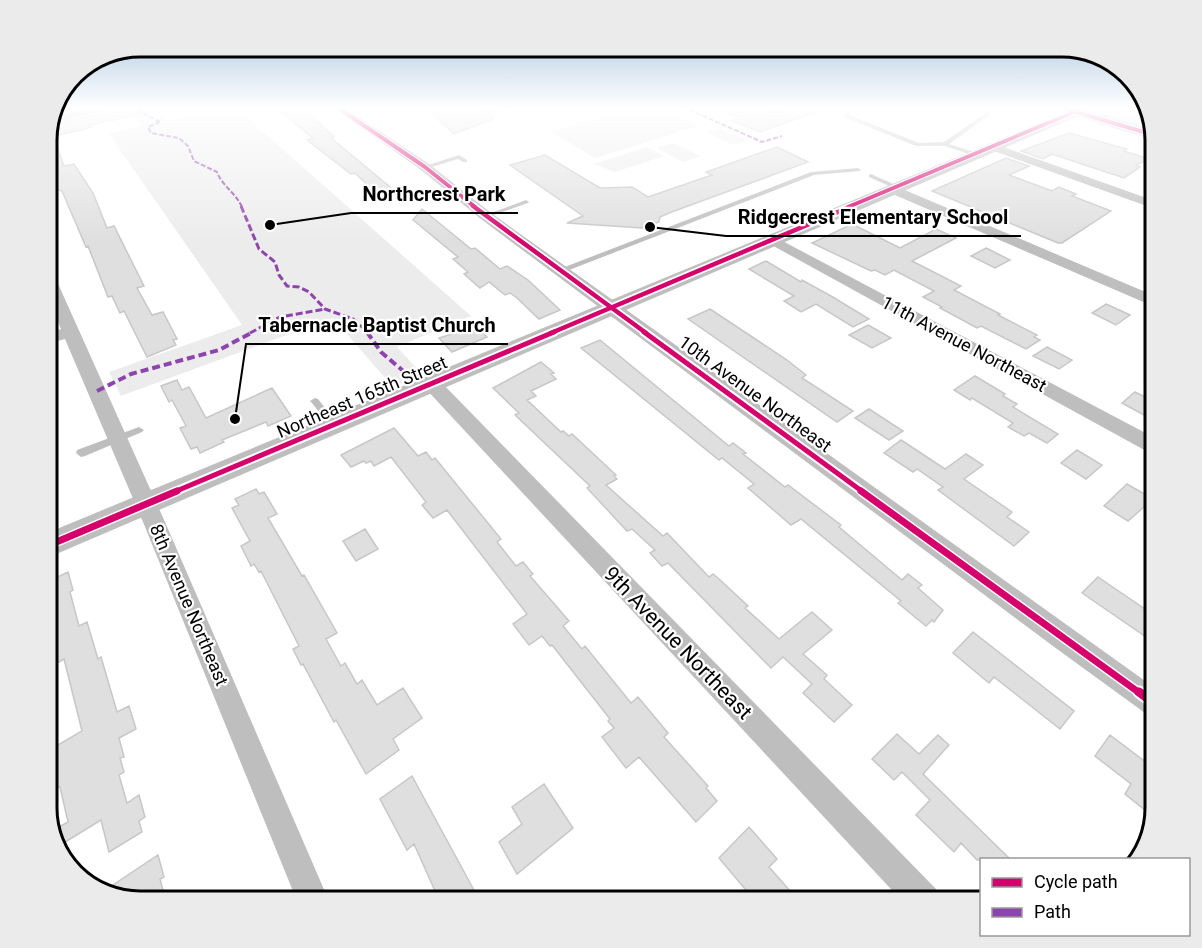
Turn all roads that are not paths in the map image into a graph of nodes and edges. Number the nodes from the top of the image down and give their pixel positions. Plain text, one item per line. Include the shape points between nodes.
1 (402, 151) edge
2 (967, 151) edge
3 (982, 151) edge
4 (1004, 151) edge
5 (975, 154) junction
6 (465, 161) dead end
7 (425, 167) junction
8 (858, 170) dead end
9 (871, 176) dead end
10 (895, 188) junction
11 (1145, 201) edge
12 (526, 202) dead end
13 (486, 216) junction
14 (773, 240) junction
15 (561, 270) junction
16 (1145, 298) edge
17 (57, 300) edge
18 (613, 308) junction
19 (71, 332) junction
20 (57, 336) edge
21 (432, 384) junction
22 (315, 401) dead end
23 (334, 425) junction
24 (128, 434) junction
25 (1145, 442) edge
26 (81, 453) dead end
27 (146, 504) junction
28 (57, 542) edge
29 (1145, 697) edge
30 (308, 891) edge
31 (914, 891) edge

1 - 7 street, 10th Avenue Northeast
2 - 5 lane
3 - 5 street, Northeast 165th Street
4 - 11 street
5 - 10 street, Northeast 165th Street
6 - 7 lane via 459,157
7 - 13 street, 10th Avenue Northeast
8 - 15 lane via 813,173
9 - 10 lane
10 - 14 street, Northeast 165th Street
10 - 16 street
12 - 13 lane
13 - 15 street, 10th Avenue Northeast
14 - 18 street, Northeast 165th Street
14 - 25 street, 11th Avenue Northeast
15 - 18 street, 10th Avenue Northeast
17 - 19 street, 8th Avenue Northeast
18 - 21 street, Northeast 165th Street
18 - 29 street, 10th Avenue Northeast
19 - 20 street
19 - 24 street, 8th Avenue Northeast
21 - 23 street, Northeast 165th Street
21 - 31 street, 9th Avenue Northeast
22 - 23 lane
23 - 27 street, Northeast 165th Street
24 - 26 lane
24 - 27 street, 8th Avenue Northeast
27 - 28 street, Northeast 165th Street
27 - 30 street, 8th Avenue Northeast

